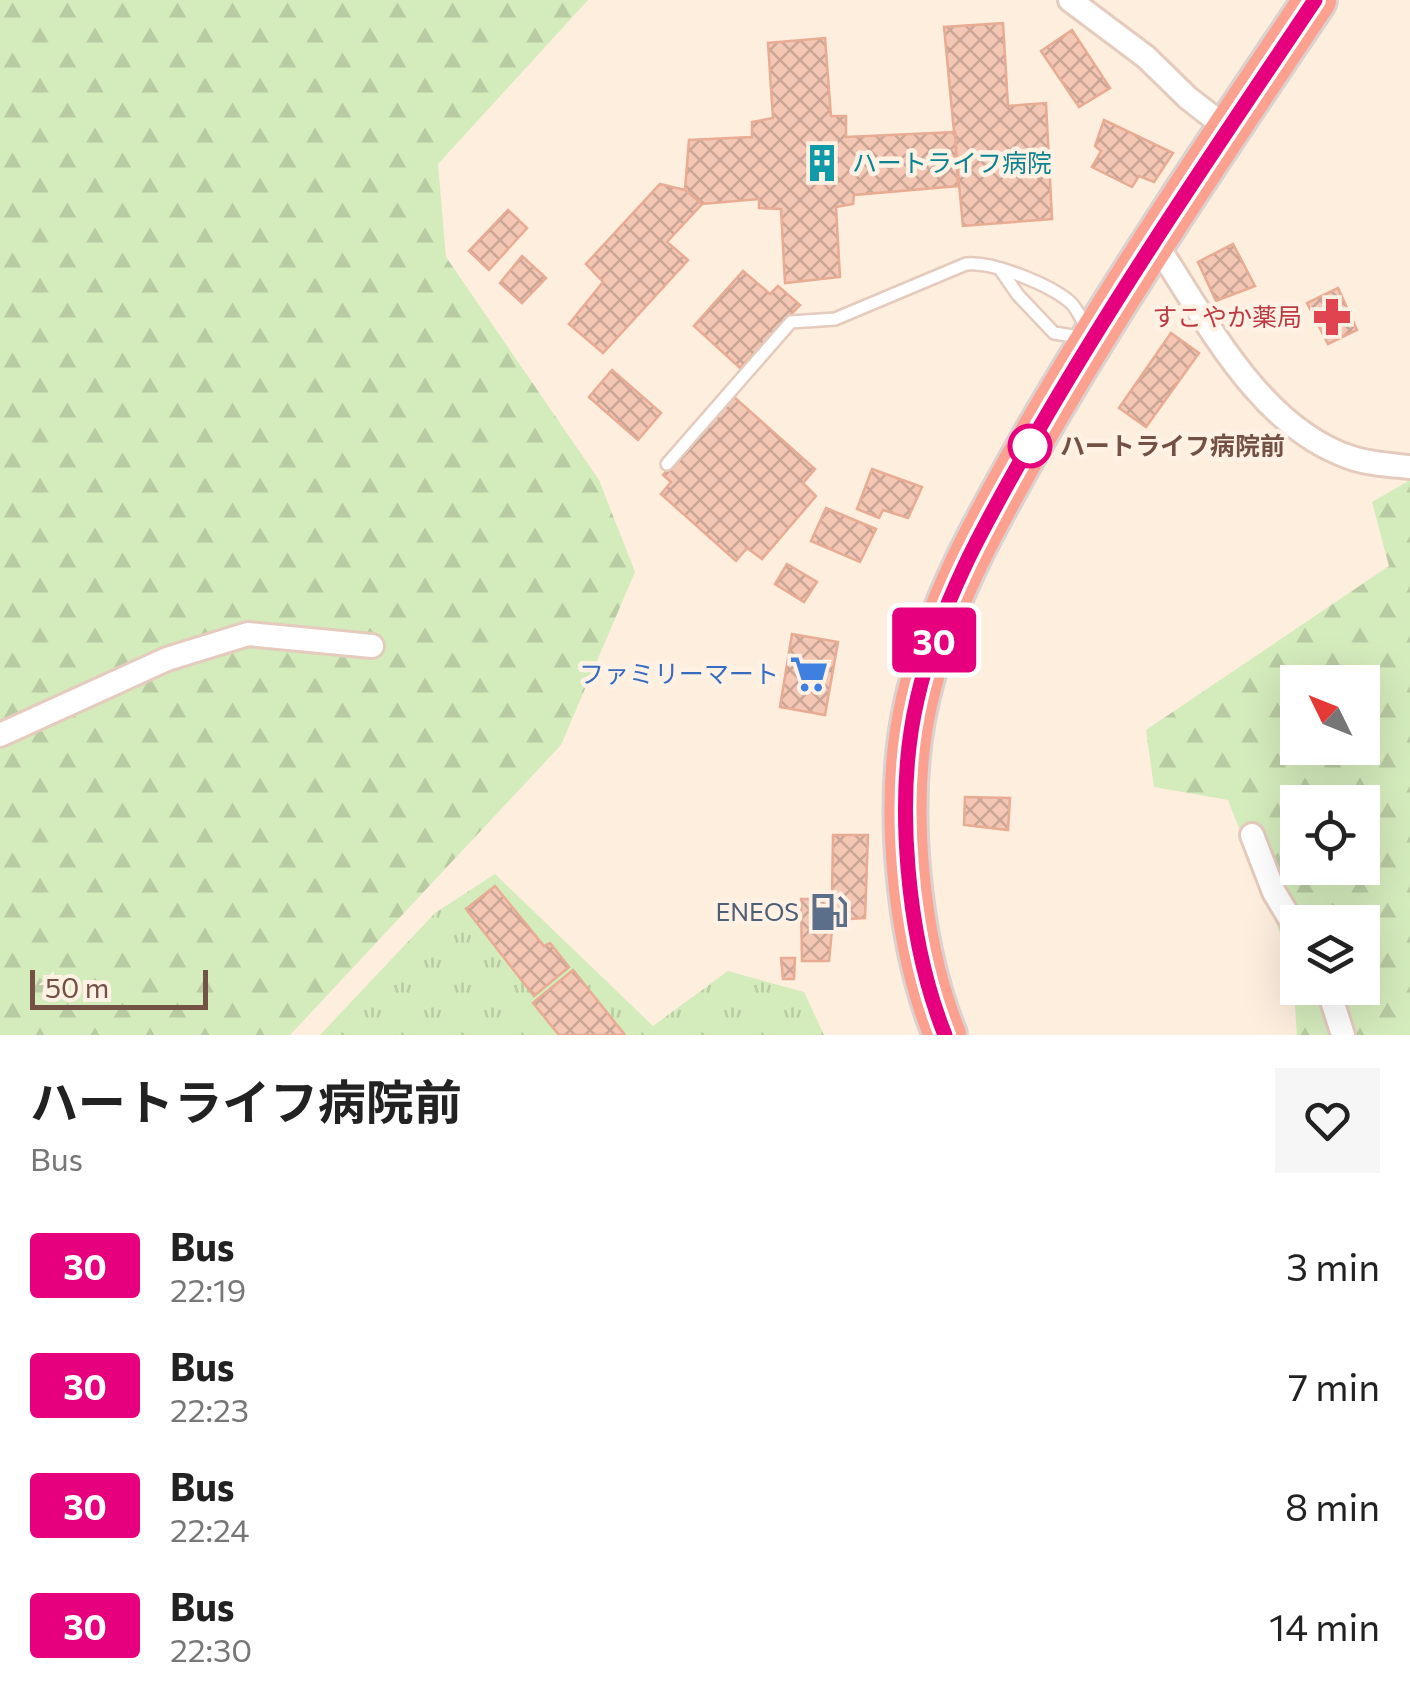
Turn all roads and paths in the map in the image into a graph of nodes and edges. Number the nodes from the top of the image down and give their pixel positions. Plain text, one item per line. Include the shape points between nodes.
1 (1070, 0) edge
2 (1315, 0) edge
3 (1228, 129) junction
4 (1154, 242) junction
5 (1000, 269) junction
6 (1093, 339) junction
7 (667, 464) dead end
8 (1410, 467) edge
9 (372, 646) dead end
10 (0, 735) edge
11 (1252, 836) dead end
12 (1282, 905) edge
13 (1333, 1005) edge
14 (944, 1035) edge
15 (1343, 1035) edge

1 - 3 street
2 - 3 highway
3 - 4 highway
4 - 6 highway
4 - 8 street via 1244,377 1288,423 1348,457
5 - 6 lane via 1073,304
5 - 6 lane via 1054,332
5 - 7 lane via 966,264 836,319 790,322
6 - 14 highway via 954,586 916,702 907,832 911,902
9 - 10 street via 248,634 168,660
11 - 12 street
13 - 15 street

